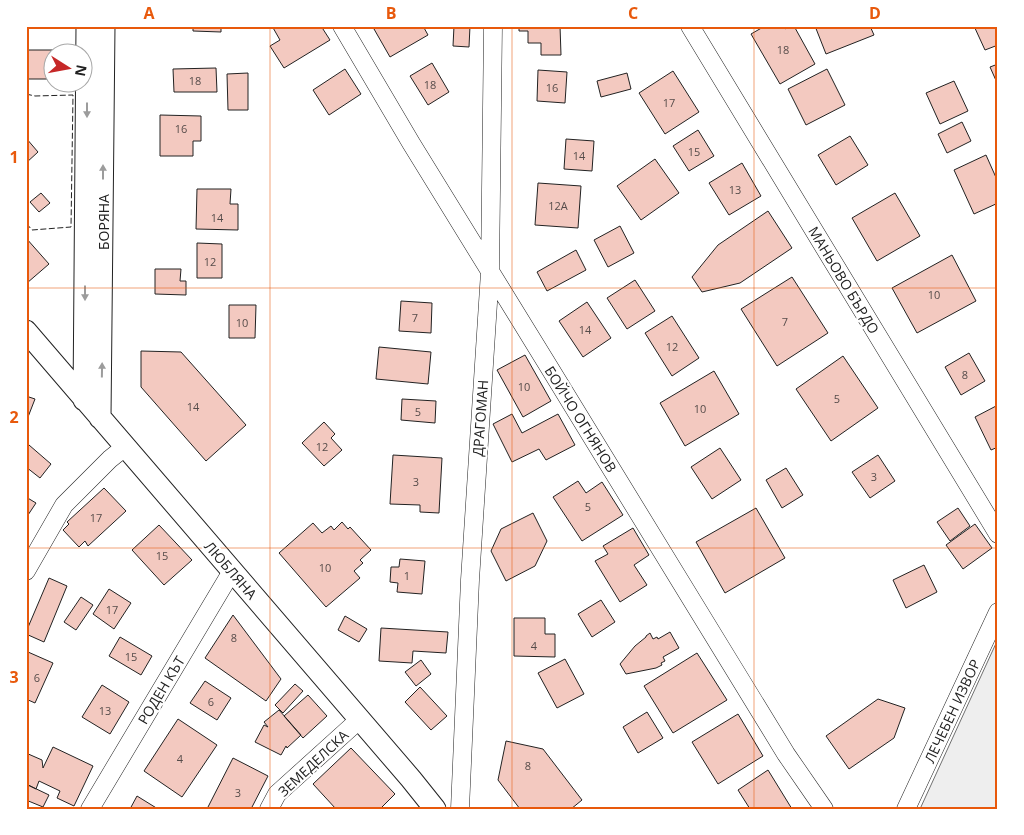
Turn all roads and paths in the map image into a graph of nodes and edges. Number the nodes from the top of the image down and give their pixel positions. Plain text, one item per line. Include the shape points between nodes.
1 (88, 26) edge
2 (104, 26) edge
3 (342, 26) edge
4 (493, 26) edge
5 (690, 26) edge
6 (490, 272) junction
7 (26, 331) edge
8 (84, 400) junction
9 (100, 418) junction
10 (124, 447) junction
11 (998, 534) edge
12 (26, 571) edge
13 (232, 571) junction
14 (998, 612) edge
15 (360, 719) junction
16 (90, 809) edge
17 (270, 809) edge
18 (435, 809) edge
19 (460, 809) edge
20 (824, 809) edge
21 (906, 809) edge

1 -> 8 street, БОРЯНА
9 -> 2 street, БОРЯНА
3 - 6 street, БОЙЧО ОГНЯНОВ
4 - 6 street, ДРАГОМАН
5 - 11 street, МАНЬОВО БЪРДО
6 - 19 street, ДРАГОМАН via 470,580
6 - 20 street, БОЙЧО ОГНЯНОВ via 786,754
7 - 8 street, ЛЮБЛЯНА
8 - 9 street, ЛЮБЛЯНА
9 - 10 street, ЛЮБЛЯНА
10 - 12 street via 64,505
10 - 13 street, ЛЮБЛЯНА
13 - 15 street, ЛЮБЛЯНА
13 - 16 street, РОДЕН КЪТ
14 - 21 street, ЛЕЧЕБЕН ИЗВОР
15 - 17 street, ЗЕМЕДЕЛСКА via 277,794
15 - 18 street, ЛЮБЛЯНА

